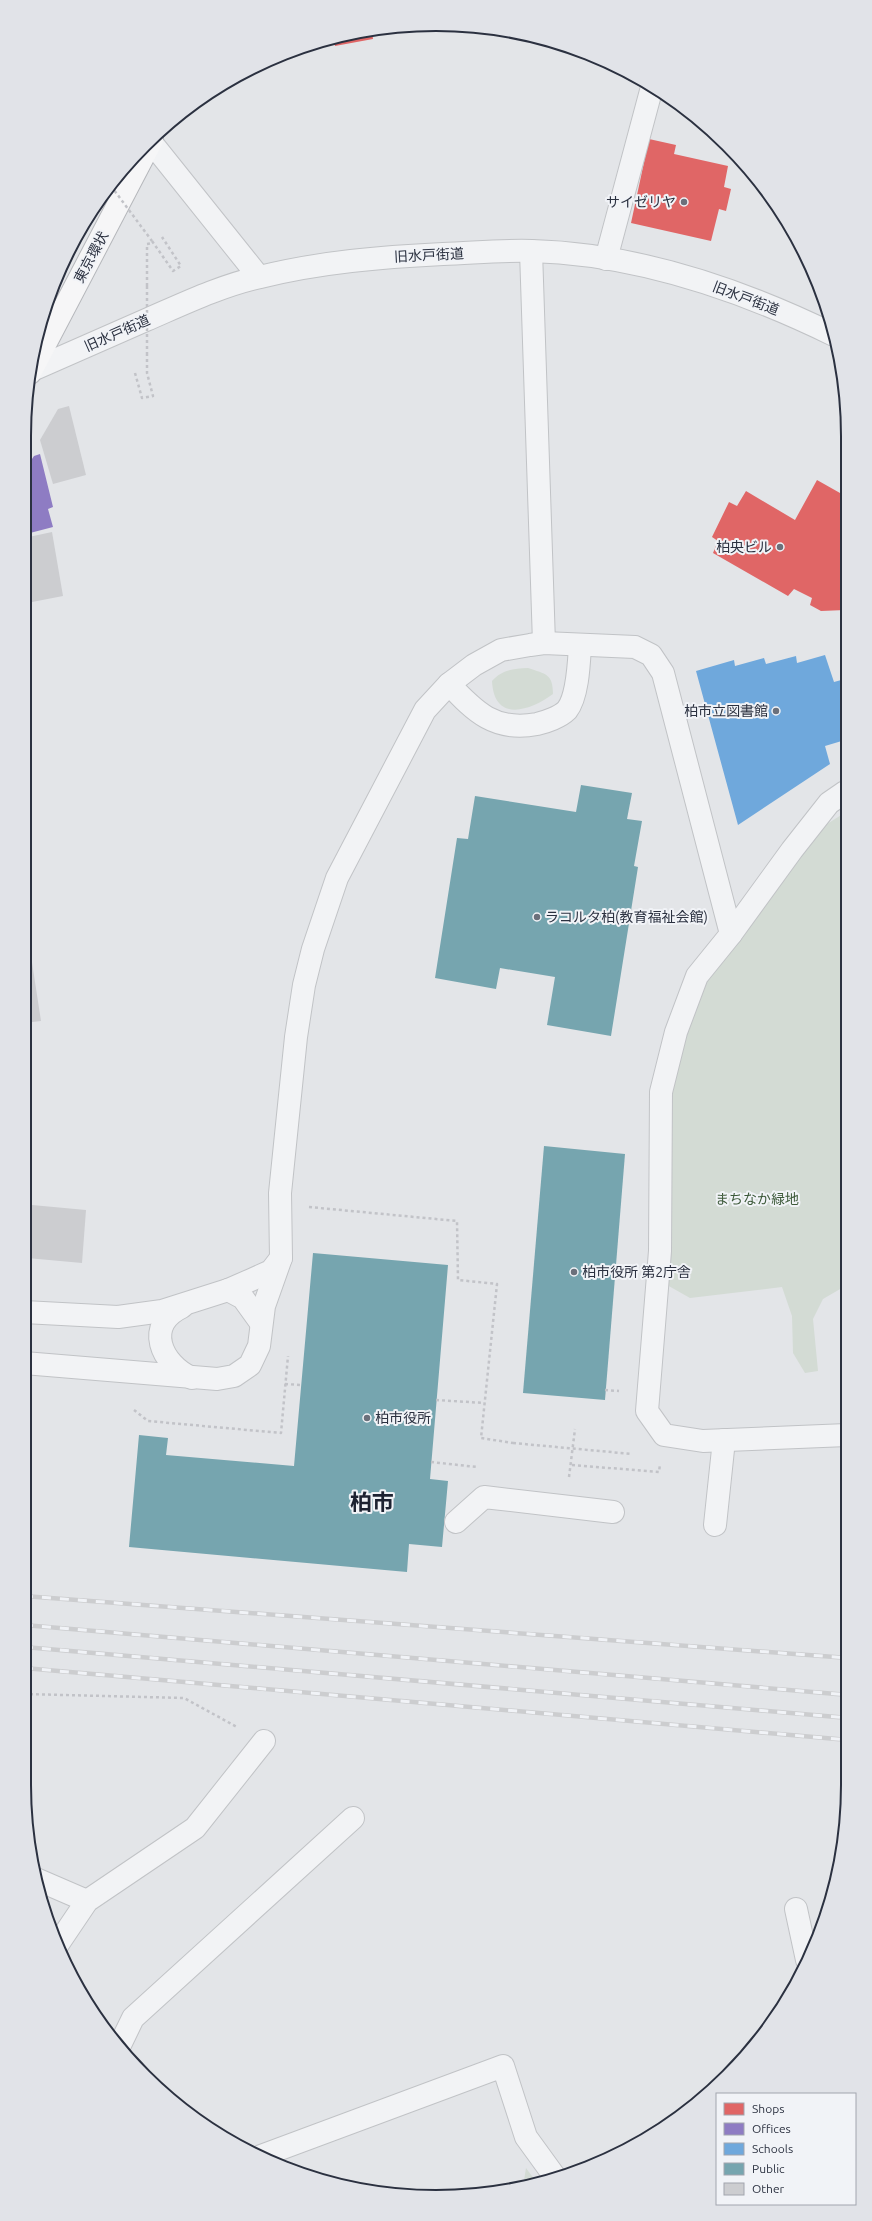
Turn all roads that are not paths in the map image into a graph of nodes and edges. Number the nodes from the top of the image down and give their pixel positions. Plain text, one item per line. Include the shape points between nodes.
1 (650, 93) edge
2 (155, 146) edge
3 (142, 159) edge
4 (531, 251) junction
5 (606, 259) junction
6 (259, 277) junction
7 (827, 332) edge
8 (40, 353) edge
9 (37, 369) edge
10 (544, 643) junction
11 (580, 645) junction
12 (449, 684) junction
13 (841, 795) edge
14 (731, 934) junction
15 (281, 1258) junction
16 (228, 1290) junction
17 (190, 1302) junction
18 (31, 1312) edge
19 (261, 1323) junction
20 (31, 1364) edge
21 (193, 1379) junction
22 (841, 1435) edge
23 (724, 1440) junction
24 (613, 1512) dead end
25 (456, 1522) dead end
26 (715, 1525) dead end
27 (264, 1741) road end
28 (353, 1818) dead end
29 (43, 1882) edge
30 (86, 1902) junction
31 (796, 1909) dead end
32 (62, 1939) edge
33 (805, 1951) edge
34 (122, 2040) edge
35 (268, 2153) edge
36 (552, 2173) edge

1 - 5 street
2 - 6 street
3 - 8 highway, 東京環状
4 - 5 street, 旧水戸街道
4 - 6 street, 旧水戸街道 via 396,256 322,264
4 - 10 street
5 - 7 street, 旧水戸街道 via 675,273 734,291
6 - 9 street, 旧水戸街道 via 212,292
10 - 11 street
10 - 12 street via 501,650
11 - 12 street via 577,686 567,710 546,722 520,728 496,723 472,710
11 - 14 street via 635,647 651,655 663,673
12 - 15 street via 425,710 337,878 313,948 296,1037 280,1193
13 - 14 street via 829,803
14 - 23 street via 697,976 676,1032 661,1092 660,1252 647,1411 664,1435 703,1441
15 - 16 street via 271,1271
15 - 19 street via 264,1306
16 - 17 street
16 - 19 street via 243,1298
17 - 18 street via 162,1312 118,1317
17 - 21 street via 176,1309 163,1322 161,1344 164,1355 173,1366
19 - 21 street via 259,1346 250,1365 234,1376
20 - 21 street
22 - 23 street
23 - 26 street
24 - 25 street via 484,1497
27 - 30 street via 195,1828
28 - 34 street via 133,2018
29 - 30 street
30 - 32 street
31 - 33 street
35 - 36 street via 503,2066 526,2137

